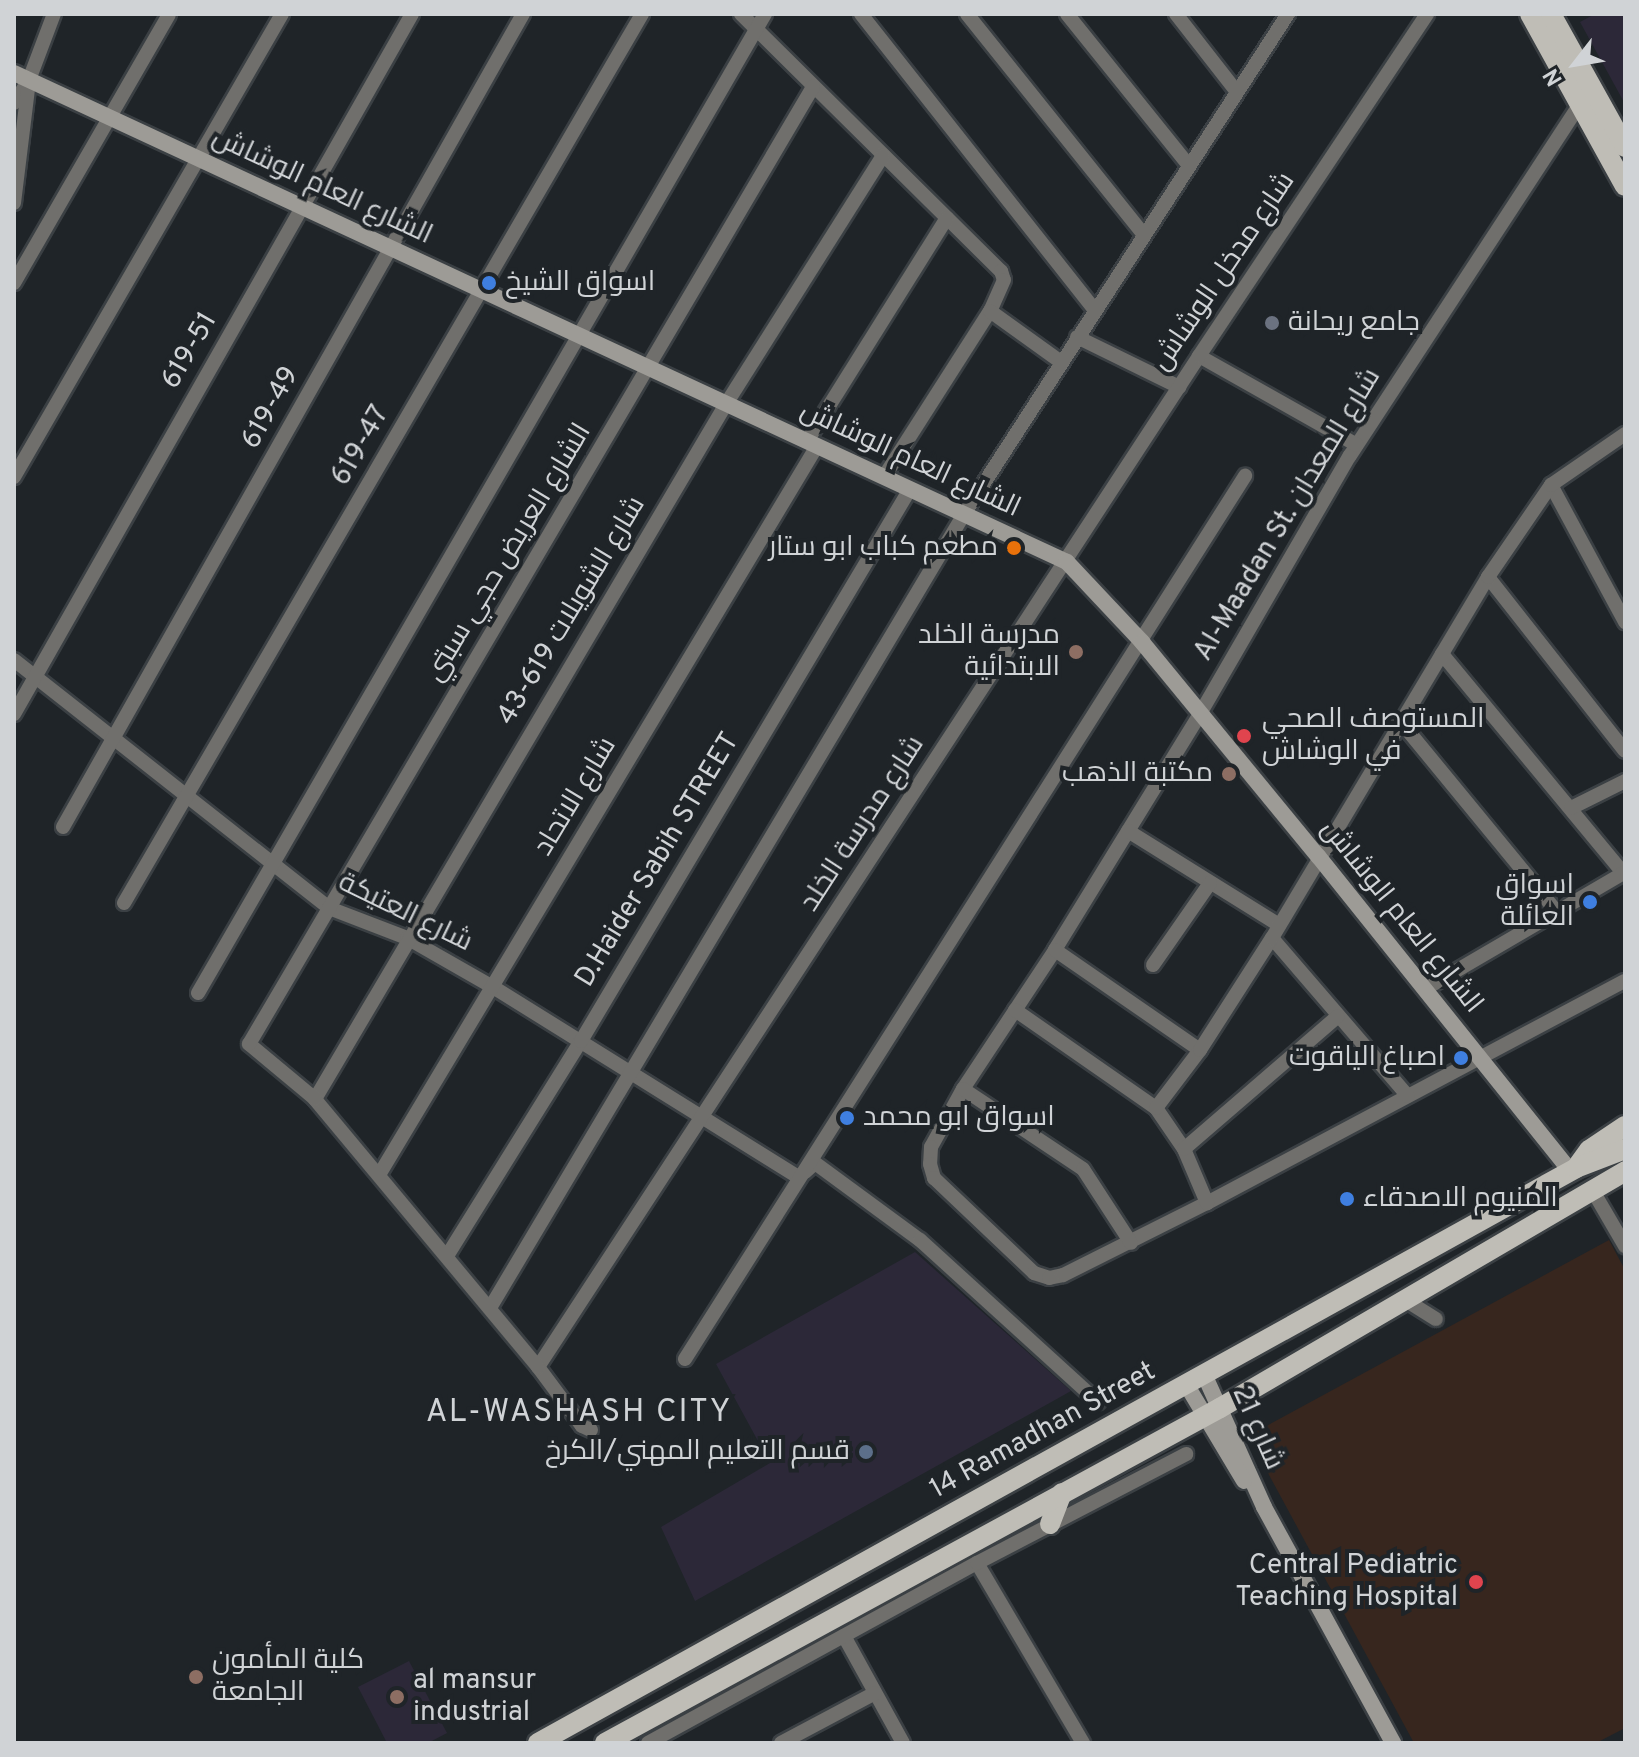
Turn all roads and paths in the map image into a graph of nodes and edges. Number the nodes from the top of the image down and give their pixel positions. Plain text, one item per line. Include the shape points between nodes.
1 (54, 14) edge
2 (169, 14) edge
3 (282, 14) edge
4 (412, 14) edge
5 (523, 14) edge
6 (642, 14) edge
7 (741, 14) edge
8 (765, 14) edge
9 (861, 14) edge
10 (967, 14) edge
11 (1067, 14) edge
12 (1176, 14) edge
13 (1288, 14) edge
14 (1427, 14) edge
15 (1530, 14) edge
16 (1551, 14) edge
17 (755, 29) junction
18 (22, 77) edge
19 (813, 87) junction
20 (1237, 92) junction
21 (14, 103) edge
22 (1580, 104) junction
23 (110, 118) junction
24 (1625, 147) edge
25 (883, 156) junction
26 (198, 158) junction
27 (1189, 166) junction
28 (1625, 186) edge
29 (14, 203) edge
30 (302, 207) junction
31 (947, 218) junction
32 (1144, 235) junction
33 (391, 248) junction
34 (14, 283) edge
35 (482, 290) junction
36 (1095, 310) junction
37 (990, 311) junction
38 (580, 336) junction
39 (1077, 337) junction
40 (1199, 356) junction
41 (1061, 362) junction
42 (648, 367) junction
43 (1179, 387) junction
44 (726, 404) junction
45 (1624, 438) edge
46 (812, 443) junction
47 (1357, 445) junction
48 (1245, 476) dead end
49 (14, 477) edge
50 (884, 477) junction
51 (1551, 485) junction
52 (910, 489) junction
53 (964, 514) junction
54 (1067, 562) junction
55 (1488, 577) junction
56 (1625, 622) edge
57 (1142, 642) junction
58 (1442, 654) junction
59 (14, 660) edge
60 (35, 676) junction
61 (14, 714) edge
62 (1200, 714) junction
63 (1400, 721) junction
64 (114, 738) junction
65 (1625, 751) edge
66 (1625, 781) edge
67 (186, 797) junction
68 (1571, 808) junction
69 (63, 827) dead end
70 (1128, 831) junction
71 (1318, 856) junction
72 (272, 867) junction
73 (1624, 873) edge
74 (1210, 883) junction
75 (124, 903) dead end
76 (329, 908) junction
77 (1555, 910) junction
78 (1275, 932) junction
79 (407, 938) junction
80 (1055, 950) junction
81 (1153, 965) dead end
82 (1625, 981) edge
83 (493, 987) junction
84 (1425, 989) junction
85 (198, 993) dead end
86 (1015, 1010) junction
87 (1338, 1016) junction
88 (581, 1041) junction
89 (1200, 1050) junction
90 (1482, 1057) junction
91 (631, 1071) junction
92 (963, 1089) junction
93 (1408, 1096) junction
94 (315, 1099) junction
95 (1156, 1108) junction
96 (702, 1115) junction
97 (1625, 1126) edge
98 (1184, 1149) junction
99 (1624, 1149) edge
100 (1573, 1169) junction
101 (1625, 1171) edge
102 (379, 1175) junction
103 (798, 1177) junction
104 (1625, 1185) edge
105 (1593, 1191) junction
106 (1207, 1203) junction
107 (1131, 1243) junction
108 (1625, 1246) edge
109 (447, 1256) junction
110 (1407, 1301) junction
111 (490, 1308) junction
112 (1436, 1319) dead end
113 (685, 1359) dead end
114 (538, 1367) junction
115 (1195, 1379) junction
116 (1098, 1402) dead end
117 (1212, 1412) junction
118 (591, 1430) dead end
119 (1186, 1454) dead end
120 (1062, 1493) junction
121 (1050, 1524) junction
122 (977, 1563) junction
123 (844, 1636) junction
124 (875, 1693) junction
125 (538, 1743) edge
126 (605, 1743) edge
127 (648, 1743) edge
128 (781, 1743) edge
129 (903, 1743) edge
130 (1083, 1743) edge
131 (1393, 1743) edge

1 - 18 street
2 - 23 street
3 - 26 street
4 - 30 street, 619-51
5 - 33 street, 619-49
6 - 35 street, 619-47
7 - 17 street
8 - 17 street
9 - 36 street
10 - 32 street
11 - 27 street
12 - 20 street
13 - 20 street
14 - 40 street, شارع مدخل الوشاش
15 - 22 main road
16 - 24 main road
17 - 19 street
17 - 38 street
18 - 21 street
18 - 23 street, الشارع العام الوشاش
18 - 29 street
19 - 25 street
19 - 42 street, الشارع العريض حجي سبتي
20 - 27 street
22 - 28 main road
22 - 47 street, Al-Maadan St. شارع المعدان
23 - 26 street, الشارع العام الوشاش
23 - 34 street
25 - 31 street
25 - 44 street, شارع الشويلات 619-43
26 - 30 street, الشارع العام الوشاش
26 - 49 street
27 - 32 street
30 - 33 street, الشارع العام الوشاش
30 - 60 street, 619-51
31 - 37 street via 1001,271 1004,280
31 - 46 street, شارع الاتحاد
32 - 36 street
33 - 35 street, الشارع العام الوشاش
33 - 64 street, 619-49
35 - 38 street, الشارع العام الوشاش
35 - 67 street, 619-47
36 - 39 street
37 - 41 street
37 - 50 street
38 - 42 street, الشارع العام الوشاش
38 - 72 street
39 - 41 street
39 - 43 street
40 - 43 street, شارع مدخل الوشاش
40 - 47 street
41 - 53 street
42 - 44 street, الشارع العام الوشاش
42 - 76 street, الشارع العريض حجي سبتي
43 - 54 street, شارع مدخل الوشاش
44 - 46 street, الشارع العام الوشاش
44 - 79 street, شارع الشويلات 619-43
45 - 51 street
46 - 50 street, الشارع العام الوشاش
46 - 83 street, شارع الاتحاد
47 - 62 street, Al-Maadan St. شارع المعدان
48 - 57 street
50 - 52 street, الشارع العام الوشاش
51 - 55 street
51 - 56 street
52 - 53 street, الشارع العام الوشاش
52 - 88 street, D.Haider Sabih STREET
53 - 54 street, الشارع العام الوشاش
53 - 91 street
54 - 57 street, الشارع العام الوشاش
54 - 96 street, شارع مدرسة الخلد
55 - 58 street
55 - 65 street
57 - 62 street, الشارع العام الوشاش
57 - 103 street
58 - 63 street
58 - 68 street
59 - 60 street, شارع العتيکة
60 - 61 street, 619-51
60 - 64 street, شارع العتيکة
62 - 70 street, Al-Maadan St. شارع المعدان
62 - 71 street, الشارع العام الوشاش
63 - 71 street
63 - 77 street
64 - 67 street, شارع العتيکة
64 - 69 street, 619-49
66 - 68 street
67 - 72 street, شارع العتيکة
67 - 75 street, 619-47
68 - 73 street
70 - 74 street
70 - 80 street, Al-Maadan St. شارع المعدان
71 - 78 street
71 - 84 street, الشارع العام الوشاش
72 - 76 street, شارع العتيکة
72 - 85 street
73 - 77 street
74 - 78 street
74 - 81 street
76 - 79 street, شارع العتيکة
76 - 94 street, الشارع العريض حجي سبتي via 249,1044
77 - 84 street
78 - 87 street
78 - 89 street
79 - 83 street, شارع العتيکة
79 - 94 street, شارع الشويلات 619-43
80 - 86 street, Al-Maadan St. شارع المعدان
80 - 89 street
82 - 90 street
83 - 88 street, شارع العتيکة
83 - 102 street, شارع الاتحاد
84 - 90 street, الشارع العام الوشاش
86 - 92 street, Al-Maadan St. شارع المعدان
86 - 95 street
87 - 93 street
87 - 98 street
88 - 91 street, شارع العتيکة
88 - 109 street, D.Haider Sabih STREET
89 - 95 street
90 - 93 street
90 - 100 street, الشارع العام الوشاش
91 - 96 street, شارع العتيکة
91 - 111 street
92 - 107 street via 1083,1169
92 - 107 street, Al-Maadan St. شارع المعدان via 931,1147 934,1178 1034,1273 1063,1275
93 - 106 street
94 - 102 street
95 - 98 street
96 - 103 street, شارع العتيکة
96 - 114 street, شارع مدرسة الخلد
97 - 100 main road, 14 Ramadhan Street via 1589,1150
98 - 106 street
99 - 100 main road, 14 Ramadhan Street
100 - 115 main road, 14 Ramadhan Street
101 - 105 main road
102 - 109 street
103 - 113 street
103 - 116 street via 815,1163 920,1240
104 - 105 main road
105 - 108 street
105 - 110 main road
106 - 107 street
109 - 111 street
110 - 112 street
110 - 117 main road
111 - 114 street
114 - 118 street via 582,1426
115 - 117 street, شارع 21
115 - 125 main road, 14 Ramadhan Street
117 - 120 main road
117 - 131 street, شارع 21 via 1241,1477 1263,1504
119 - 121 street
120 - 121 main road
120 - 126 main road
121 - 122 street
122 - 123 street
122 - 130 street
123 - 124 street
123 - 127 street
124 - 128 street
124 - 129 street

